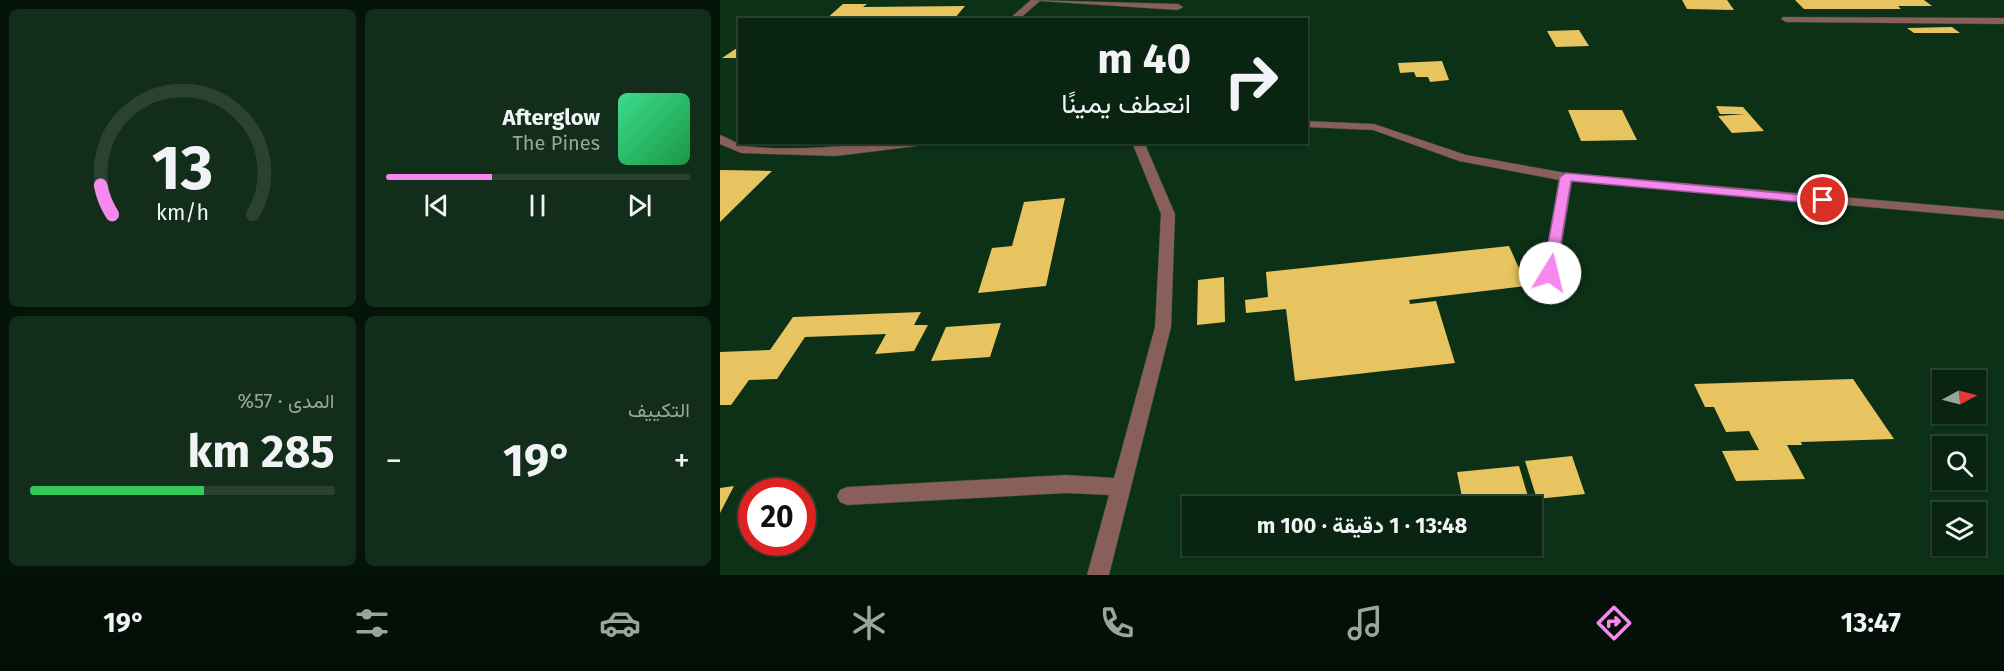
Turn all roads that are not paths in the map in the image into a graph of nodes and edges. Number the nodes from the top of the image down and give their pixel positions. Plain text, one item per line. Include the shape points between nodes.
1 (1037, 0) edge
2 (1044, 0) edge
3 (1181, 3) edge
4 (1014, 18) edge
5 (1171, 18) edge
6 (1786, 19) dead end
7 (2004, 21) edge
8 (1308, 124) edge
9 (720, 139) edge
10 (901, 144) edge
11 (1139, 144) edge
12 (1566, 177) junction
13 (2004, 215) edge
14 (1550, 273) dead end
15 (1120, 487) junction
16 (847, 496) dead end
17 (1098, 575) edge

1 - 4 street
2 - 3 street
3 - 5 street
6 - 7 street
8 - 12 street via 1374,127 1463,158
9 - 10 street via 741,149 836,152
11 - 15 street via 1168,214 1163,327
12 - 13 street
12 - 14 street
15 - 16 street via 1066,484
15 - 17 street

